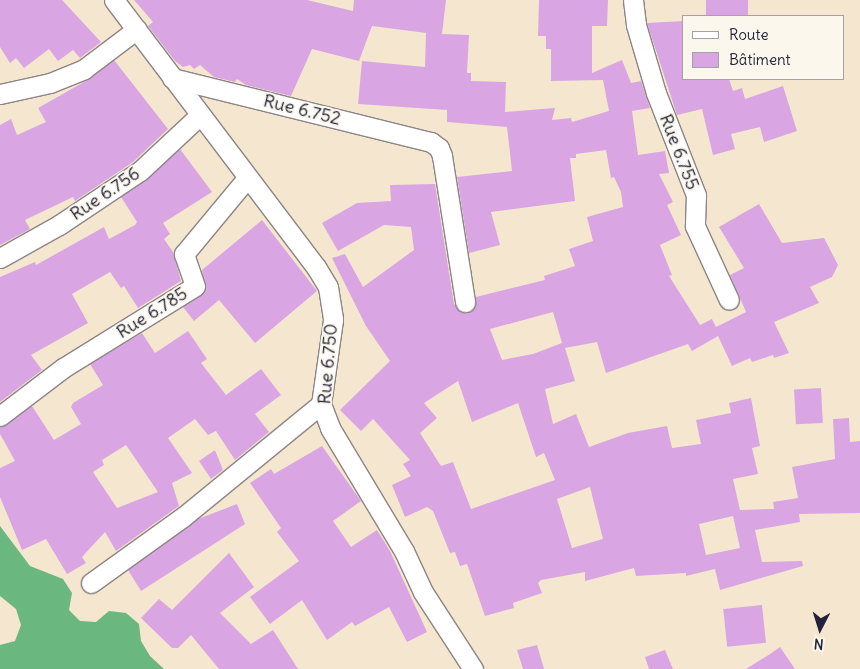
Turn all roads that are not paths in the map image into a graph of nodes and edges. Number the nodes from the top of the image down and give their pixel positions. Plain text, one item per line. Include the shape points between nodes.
1 (114, 0) edge
2 (633, 0) edge
3 (137, 29) junction
4 (172, 78) junction
5 (0, 94) edge
6 (200, 116) junction
7 (247, 178) junction
8 (0, 258) edge
9 (729, 300) dead end
10 (465, 302) dead end
11 (321, 404) junction
12 (0, 416) edge
13 (91, 583) dead end
14 (473, 669) edge

1 - 3 street, Rue 6.750
2 - 9 street, Rue 6.755 via 636,25 656,93 696,195 695,226
3 - 4 street, Rue 6.750
3 - 5 street via 84,69 43,85
4 - 6 street, Rue 6.750
4 - 10 street, Rue 6.752 via 431,142 439,148
6 - 7 street, Rue 6.750
6 - 8 street, Rue 6.756 via 140,171 59,225
7 - 11 street, Rue 6.750 via 328,287 333,320
7 - 12 street, Rue 6.785 via 184,254 195,286 63,368
11 - 13 street via 182,517
11 - 14 street, Rue 6.750 via 338,446 404,551 423,592

